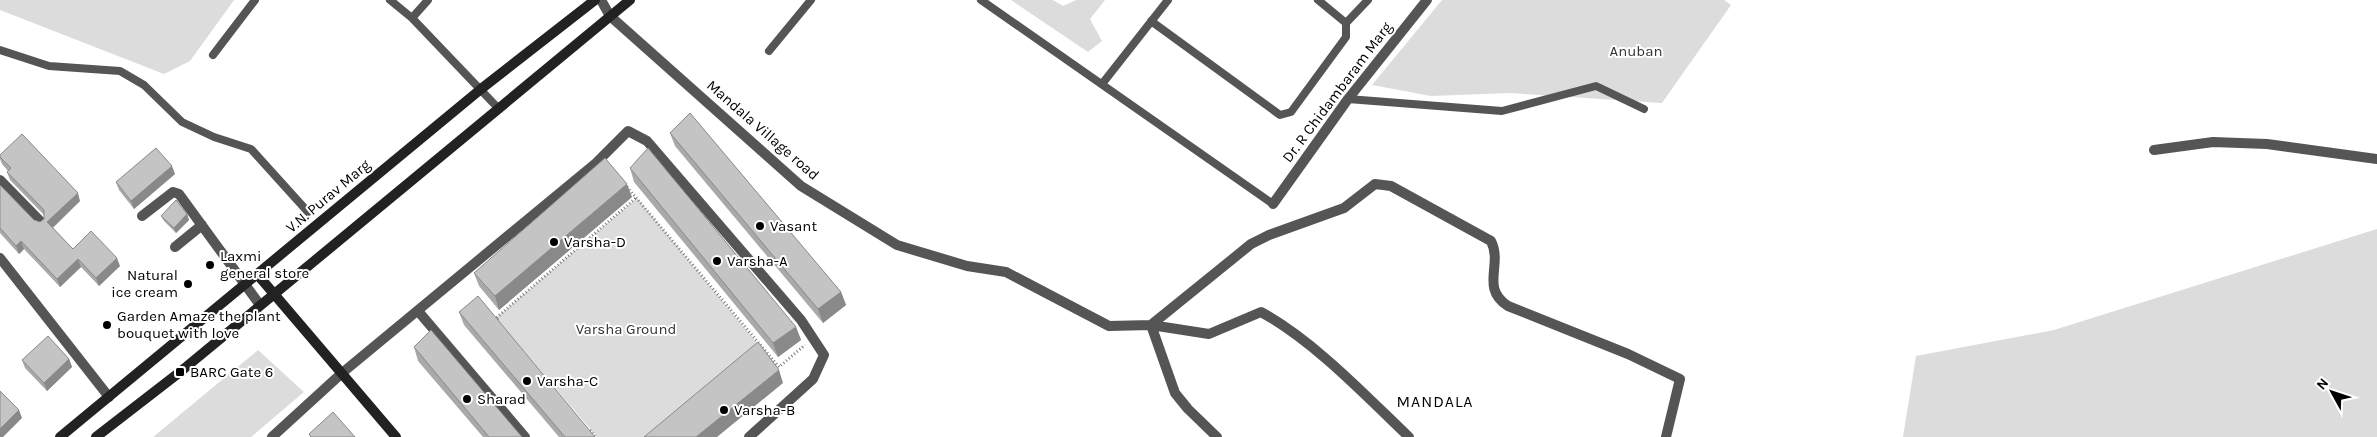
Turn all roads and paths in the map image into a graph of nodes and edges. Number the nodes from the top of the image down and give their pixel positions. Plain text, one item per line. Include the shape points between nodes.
1 (254, 0) edge
2 (390, 0) edge
3 (428, 0) edge
4 (595, 0) edge
5 (601, 0) edge
6 (630, 0) edge
7 (811, 0) edge
8 (981, 0) edge
9 (1168, 0) edge
10 (1318, 0) edge
11 (1368, 0) edge
12 (1428, 0) edge
13 (610, 16) junction
14 (412, 18) junction
15 (1151, 22) junction
16 (1346, 23) junction
17 (0, 50) edge
18 (769, 50) dead end
19 (213, 55) dead end
20 (1102, 84) junction
21 (481, 89) junction
22 (1348, 99) junction
23 (498, 108) junction
24 (1644, 109) dead end
25 (2154, 150) dead end
26 (2377, 159) edge
27 (0, 180) edge
28 (624, 184) edge
29 (636, 198) junction
30 (1273, 204) joint
31 (308, 212) dead end
32 (142, 216) dead end
33 (42, 223) edge
34 (202, 226) junction
35 (175, 246) dead end
36 (0, 258) edge
37 (257, 274) junction
38 (245, 284) junction
39 (274, 294) junction
40 (260, 305) junction
41 (418, 311) junction
42 (1151, 324) junction
43 (502, 325) edge
44 (814, 338) junction
45 (762, 347) junction
46 (754, 353) edge
47 (342, 373) junction
48 (109, 397) junction
49 (589, 430) edge
50 (60, 437) edge
51 (96, 437) edge
52 (273, 437) edge
53 (396, 437) edge
54 (525, 437) edge
55 (595, 437) edge
56 (749, 437) edge
57 (1217, 437) edge
58 (1409, 437) edge
59 (1666, 437) edge

1 - 19 lane
2 - 14 lane
3 - 14 lane
4 - 21 street, V.N. Purav Marg
5 - 13 street, Mandala Village road
6 - 13 street
7 - 18 lane
8 - 20 lane
9 - 15 lane
10 - 16 lane
11 - 16 lane
12 - 22 street, Dr. R Chidambaram Marg
13 - 23 street
13 - 42 street, Mandala Village road via 801,186 860,224 897,245 967,266 1006,272 1109,326
14 - 21 lane
15 - 16 lane via 1280,115 1291,112 1346,37
15 - 20 lane
17 - 31 lane via 49,66 120,71 144,85 182,122 251,149
20 - 30 lane
21 - 23 lane
21 - 37 street, V.N. Purav Marg
22 - 24 lane via 1502,111 1596,86
22 - 30 street, Dr. R Chidambaram Marg
23 - 39 street
25 - 26 street via 2213,142 2267,144
27 - 33 street
28 - 29 path
29 - 43 path via 496,318
29 - 45 path
32 - 34 street via 173,192 179,194
34 - 35 street
34 - 38 street
36 - 48 street
37 - 38 street, V.N. Purav Marg
37 - 39 street
38 - 40 street
38 - 48 street, V.N. Purav Marg
39 - 40 street
39 - 47 street
40 - 51 street
41 - 44 street via 596,164 628,131 647,141
41 - 47 street
41 - 54 street
42 - 57 street via 1175,393
42 - 58 street, Mandala Village road via 1209,334 1261,312 1278,321 1343,374
42 - 59 street via 1251,244 1344,208 1375,184 1383,184 1491,241 1495,249 1493,285 1500,301 1680,379
44 - 45 path via 779,367
44 - 56 street via 824,356 814,379
45 - 46 path
47 - 52 street
47 - 53 street
48 - 50 street, V.N. Purav Marg
49 - 55 path

